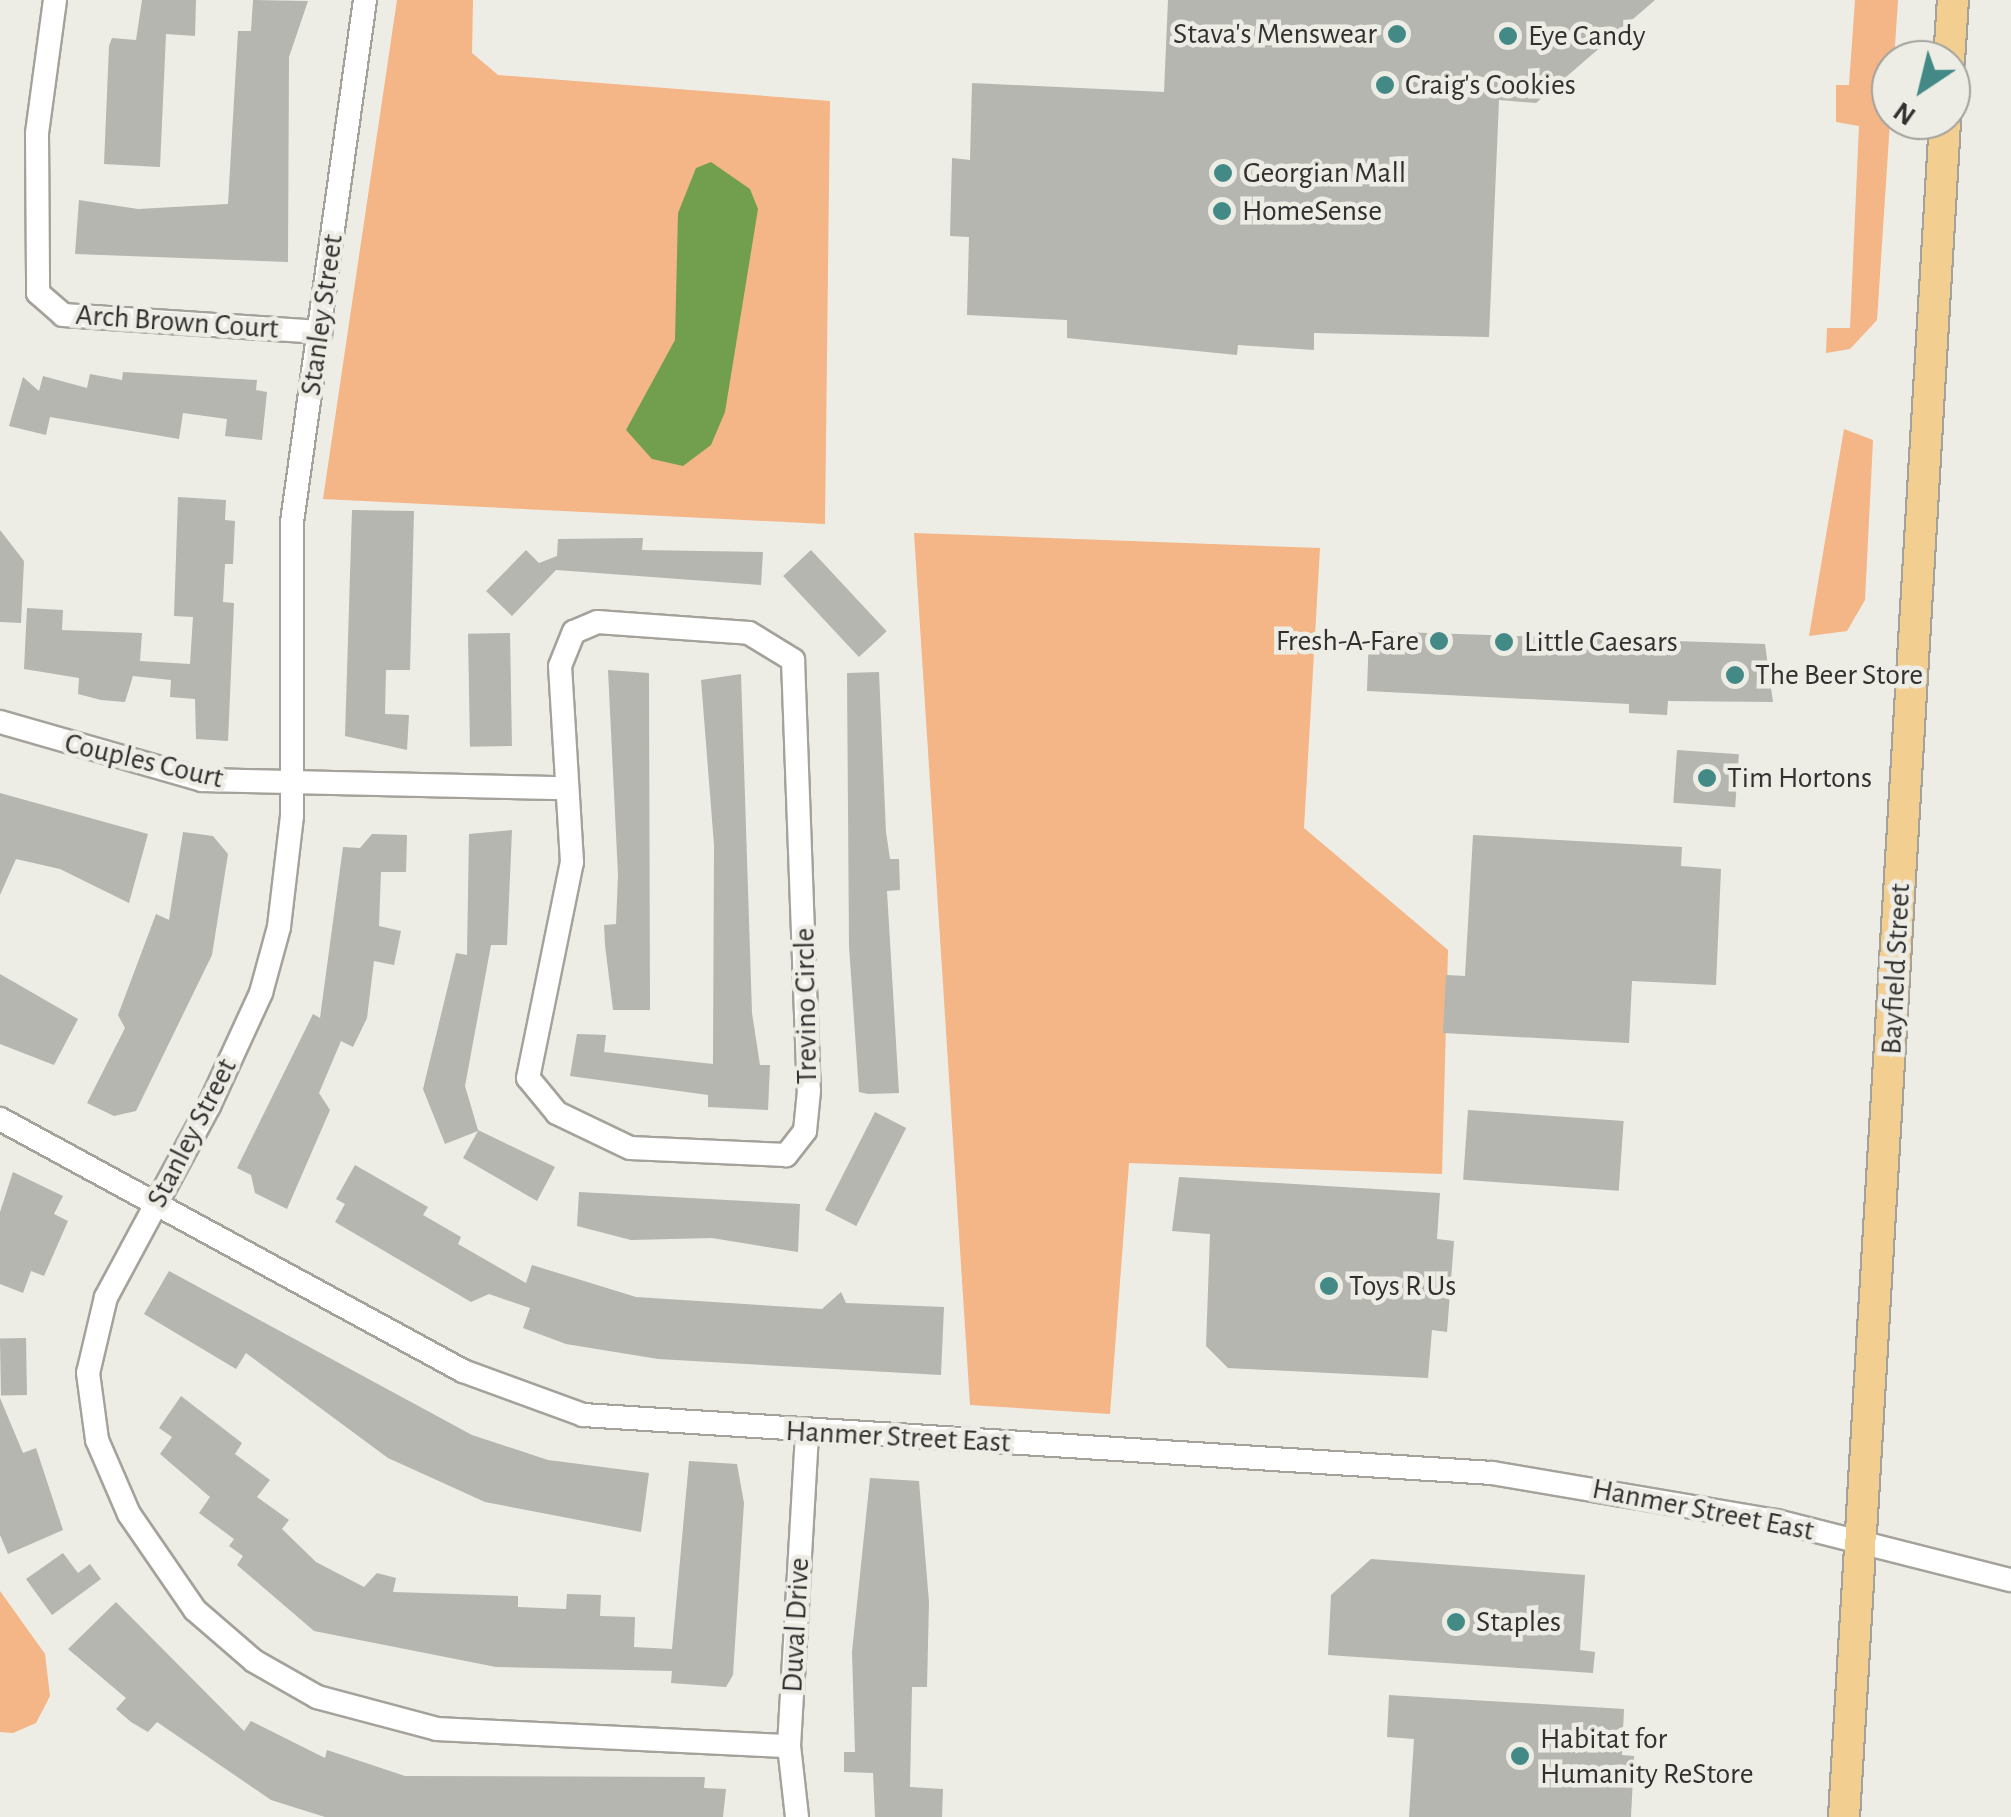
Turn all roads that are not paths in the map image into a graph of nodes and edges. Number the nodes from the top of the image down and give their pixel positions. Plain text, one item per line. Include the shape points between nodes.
1 (56, 0) edge
2 (364, 0) edge
3 (1953, 0) edge
4 (1950, 40) edge
5 (1944, 140) edge
6 (320, 332) junction
7 (0, 722) edge
8 (291, 788) junction
9 (564, 788) junction
10 (0, 1119) edge
11 (158, 1200) junction
12 (807, 1432) junction
13 (1861, 1544) junction
14 (2011, 1580) edge
15 (789, 1746) junction
16 (797, 1817) edge
17 (1844, 1817) edge

1 - 6 street, Arch Brown Court via 37,134 38,292 62,315
2 - 6 street, Stanley Street
3 - 4 main road
5 - 13 main road, Bayfield Street
6 - 8 street, Stanley Street via 292,522
7 - 8 street, Couples Court via 202,780
8 - 9 street
8 - 11 street, Stanley Street via 273,957
9 - 9 street, Trevino Circle via 572,862 530,1054 532,1089 557,1113 630,1148 786,1155 805,1131 809,1090 793,660 749,633 585,626 560,666
10 - 11 street, Hanmer Street East
11 - 12 street, Hanmer Street East via 462,1371 537,1402 635,1422
11 - 15 street, Stanley Street via 92,1338 90,1406 128,1514 221,1635 286,1681 390,1721
12 - 13 street, Hanmer Street East via 1492,1473
12 - 15 street, Duval Drive
13 - 14 street, Hanmer Street East
13 - 17 main road, Bayfield Street
15 - 16 street, Duval Drive

